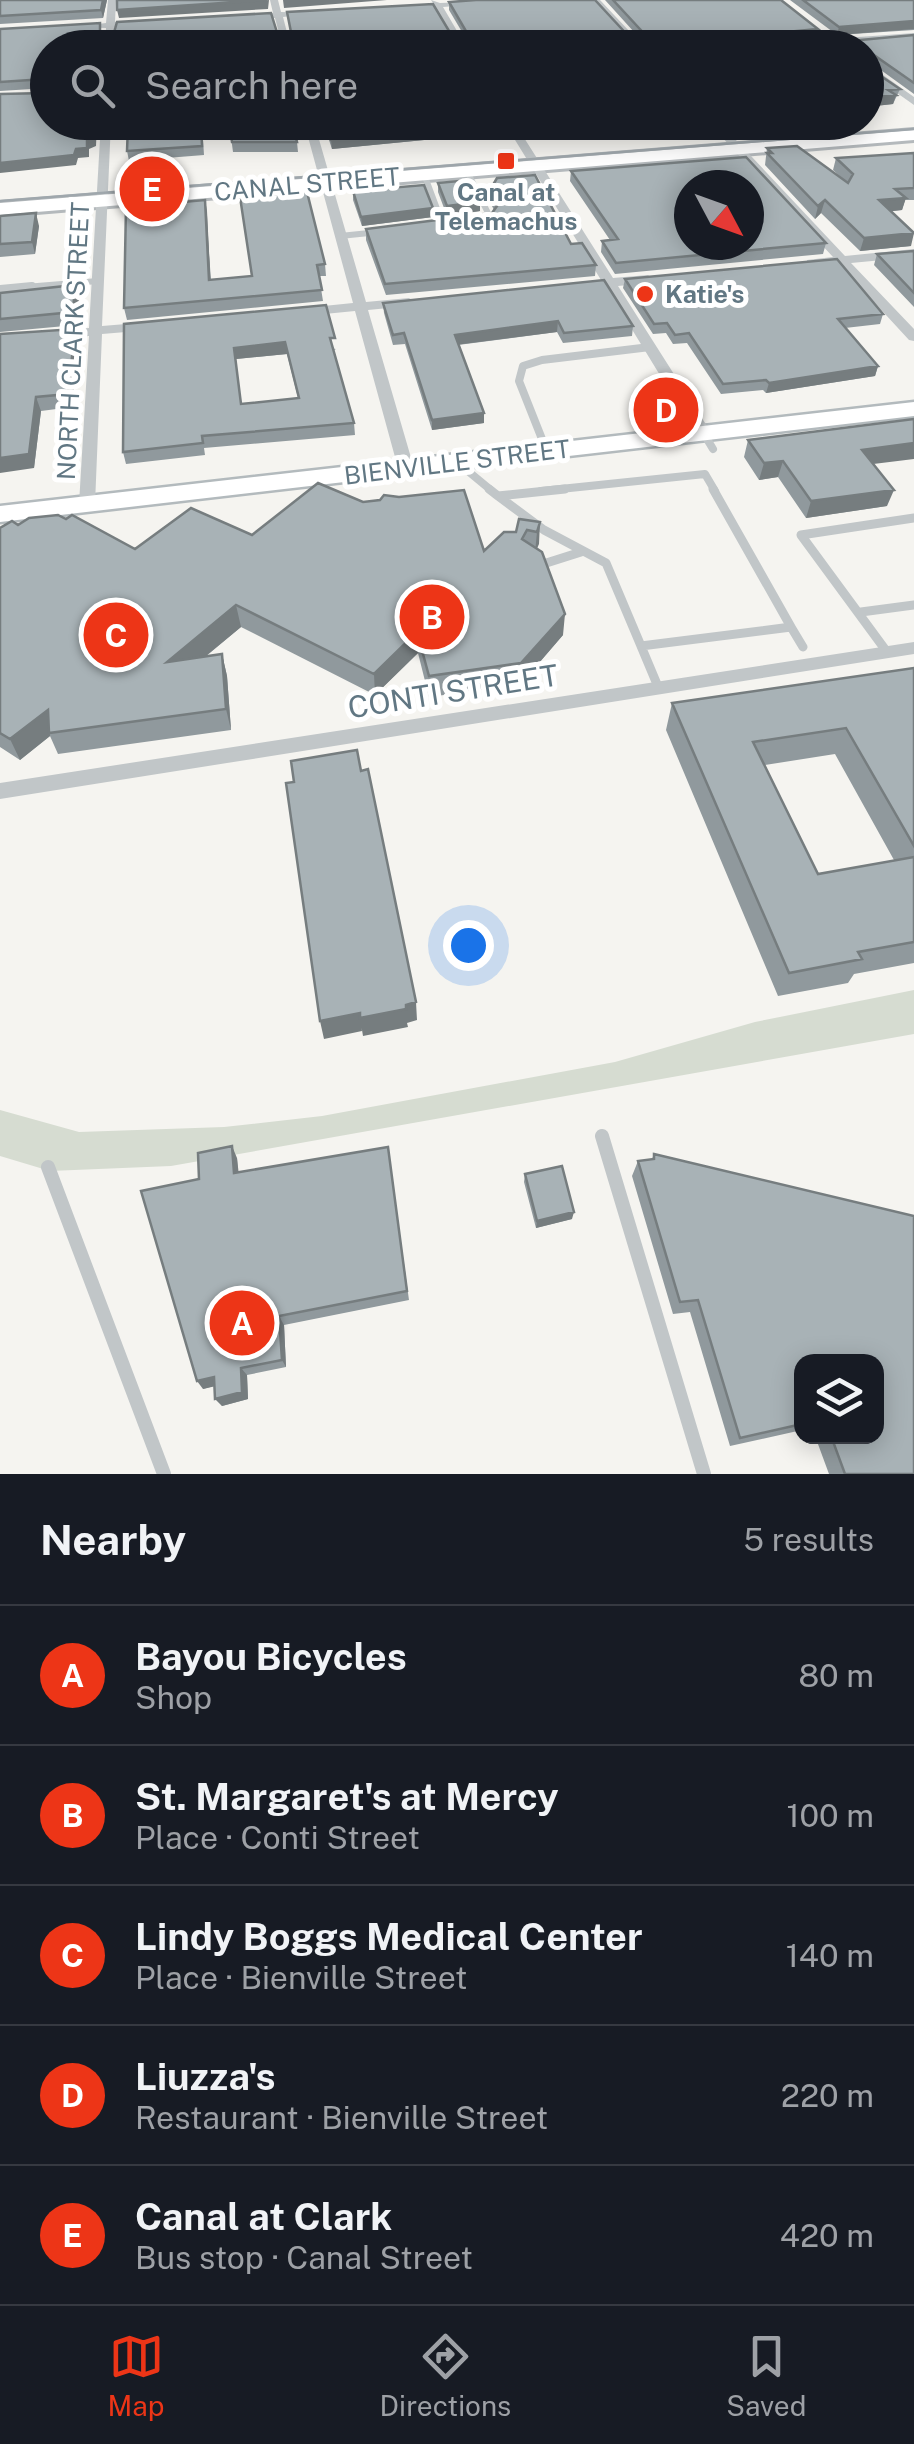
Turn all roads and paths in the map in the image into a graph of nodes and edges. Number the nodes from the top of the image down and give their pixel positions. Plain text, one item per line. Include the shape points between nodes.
1 (112, 0) edge
2 (274, 0) edge
3 (524, 0) edge
4 (596, 0) edge
5 (436, 3) edge
6 (402, 7) edge
7 (332, 12) edge
8 (278, 15) junction
9 (241, 17) edge
10 (147, 22) edge
11 (110, 25) junction
12 (73, 27) edge
13 (110, 30) edge
14 (283, 30) edge
15 (452, 30) edge
16 (624, 30) edge
17 (914, 36) edge
18 (884, 40) edge
19 (884, 80) edge
20 (914, 102) edge
21 (914, 118) edge
22 (884, 120) edge
23 (914, 135) edge
24 (884, 136) edge
25 (100, 140) edge
26 (314, 140) edge
27 (519, 140) edge
28 (602, 140) edge
29 (729, 140) edge
30 (782, 140) edge
31 (524, 148) junction
32 (738, 149) junction
33 (535, 165) junction
34 (242, 170) dead end
35 (467, 171) junction
36 (323, 173) junction
37 (424, 174) junction
38 (123, 180) dead end
39 (84, 190) junction
40 (0, 209) edge
41 (474, 218) edge
42 (458, 220) edge
43 (442, 222) junction
44 (425, 228) edge
45 (391, 231) edge
46 (340, 236) junction
47 (914, 253) edge
48 (842, 260) junction
49 (804, 264) edge
50 (668, 276) edge
51 (98, 281) junction
52 (610, 282) junction
53 (572, 286) edge
54 (0, 290) edge
55 (417, 301) edge
56 (359, 306) junction
57 (280, 314) edge
58 (168, 324) edge
59 (94, 331) junction
60 (914, 337) edge
61 (0, 340) edge
62 (650, 347) junction
63 (914, 397) edge
64 (914, 409) edge
65 (704, 435) junction
66 (542, 438) junction
67 (404, 461) junction
68 (456, 462) junction
69 (497, 496) junction
70 (87, 497) junction
71 (0, 500) edge
72 (0, 514) edge
73 (522, 518) junction
74 (914, 518) edge
75 (511, 530) edge
76 (581, 552) junction
77 (530, 559) edge
78 (914, 605) edge
79 (861, 612) junction
80 (791, 627) junction
81 (642, 646) junction
82 (803, 646) dead end
83 (914, 648) edge
84 (887, 652) junction
85 (658, 688) junction
86 (0, 791) edge
87 (602, 1136) dead end
88 (48, 1167) dead end
89 (164, 1474) edge
90 (704, 1474) edge

1 - 11 street
2 - 8 street
3 - 5 street
4 - 16 street
5 - 6 street
5 - 15 street
7 - 8 street
8 - 9 street
8 - 14 street
10 - 11 street
11 - 12 street
11 - 13 street
17 - 18 street
19 - 20 street
21 - 22 main road, CANAL STREET
23 - 24 main road, CANAL STREET
25 - 39 street, NORTH CLARK STREET
26 - 36 street
27 - 31 street
28 - 31 main road, CANAL STREET
29 - 32 street
30 - 32 main road, CANAL STREET
31 - 33 street
31 - 36 main road, CANAL STREET
32 - 33 main road, CANAL STREET
32 - 48 street
33 - 35 main road, CANAL STREET
33 - 52 street
34 - 36 main road, CANAL STREET
35 - 37 main road, CANAL STREET
35 - 41 lane via 490,217
36 - 37 main road, CANAL STREET
36 - 39 main road, CANAL STREET
36 - 46 street
37 - 43 lane
38 - 39 main road, CANAL STREET
39 - 40 main road, CANAL STREET
39 - 51 street, NORTH CLARK STREET
42 - 43 lane
43 - 44 lane
45 - 46 lane
46 - 56 street
47 - 48 street
48 - 49 street
48 - 60 street
50 - 52 street
51 - 54 lane
51 - 59 street, NORTH CLARK STREET
52 - 53 street
52 - 62 street
55 - 56 street
56 - 57 street
56 - 67 street
58 - 59 street
59 - 61 street
59 - 70 street, NORTH CLARK STREET
62 - 65 street
62 - 66 lane via 524,366 519,382
63 - 65 street, BIENVILLE STREET
64 - 65 street, BIENVILLE STREET
65 - 66 street, BIENVILLE STREET
65 - 68 street, BIENVILLE STREET
66 - 67 street, BIENVILLE STREET
67 - 68 street, BIENVILLE STREET
67 - 70 street, BIENVILLE STREET
68 - 69 lane
69 - 73 lane
69 - 80 lane via 705,474
70 - 71 street, BIENVILLE STREET
70 - 72 street, BIENVILLE STREET
73 - 75 lane
73 - 76 lane
74 - 79 lane via 801,535
76 - 77 lane via 540,565
76 - 81 lane via 606,563
78 - 79 lane
79 - 84 lane
80 - 81 lane
80 - 82 lane
81 - 85 lane
83 - 84 street, CONTI STREET
84 - 85 street, CONTI STREET
85 - 86 street, CONTI STREET
87 - 90 lane
88 - 89 lane

